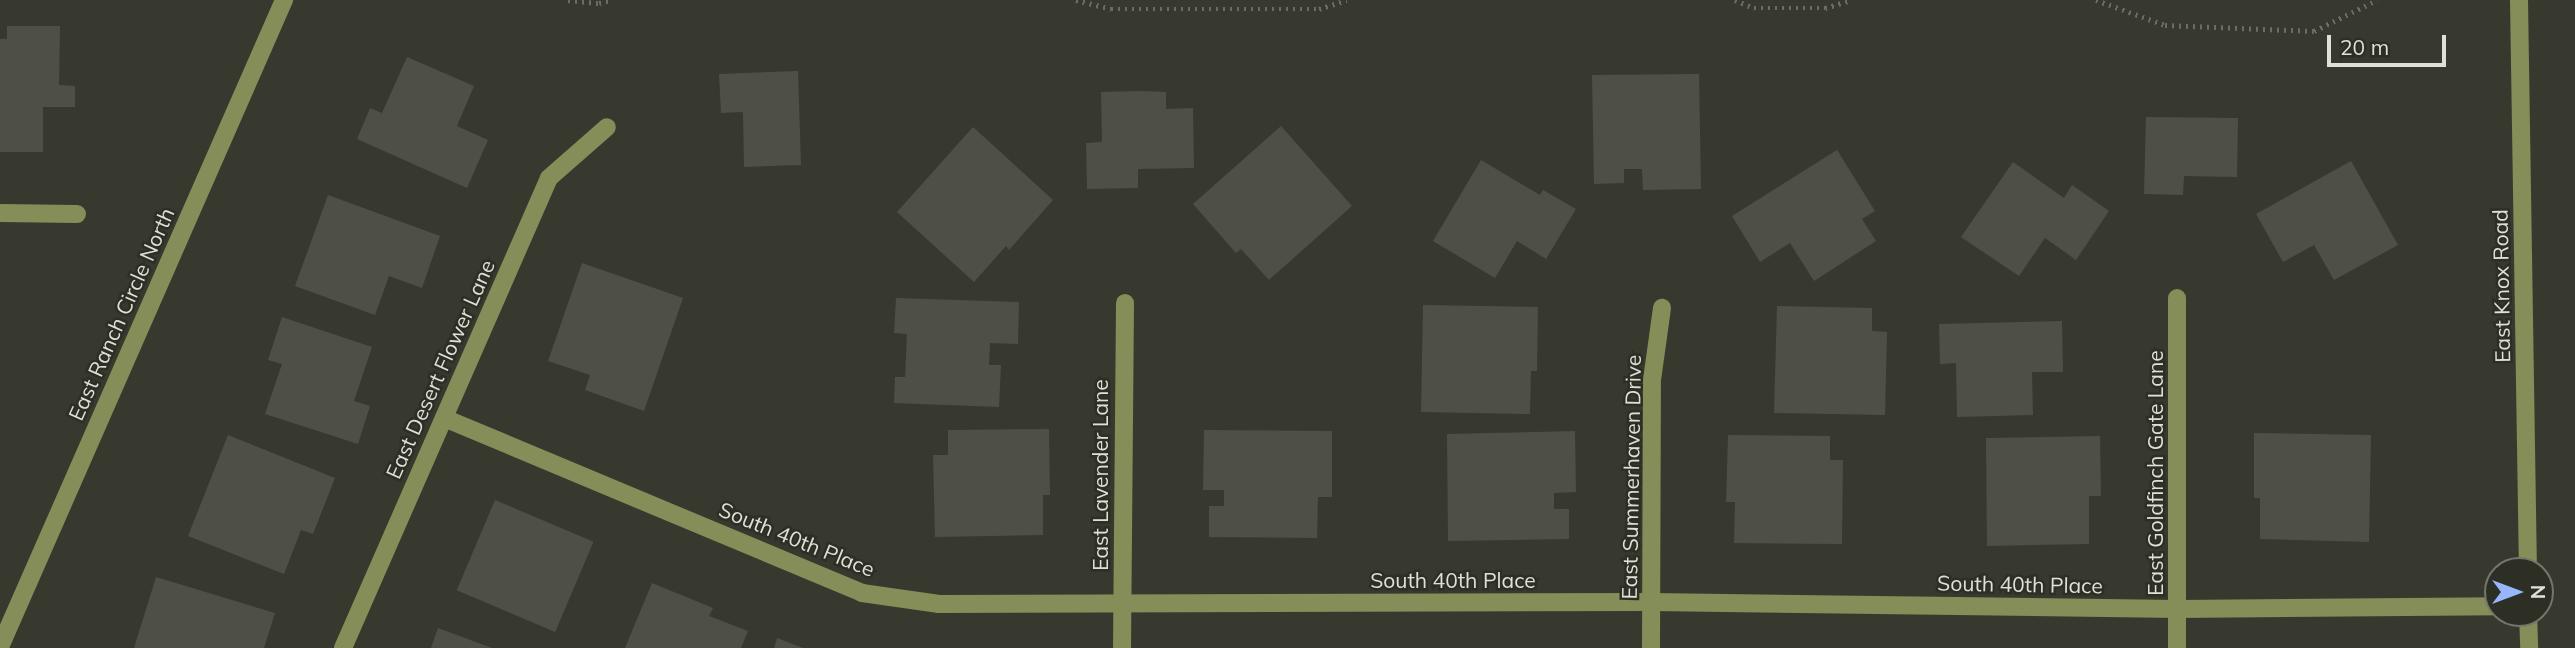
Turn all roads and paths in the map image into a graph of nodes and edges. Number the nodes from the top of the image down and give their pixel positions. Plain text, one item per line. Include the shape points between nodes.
1 (284, 0) edge
2 (569, 0) edge
3 (611, 0) edge
4 (1076, 0) edge
5 (1347, 0) edge
6 (1735, 0) edge
7 (1852, 0) edge
8 (2096, 0) edge
9 (2377, 0) edge
10 (2519, 0) edge
11 (607, 127) dead end
12 (0, 213) edge
13 (77, 214) dead end
14 (2177, 298) dead end
15 (1125, 303) dead end
16 (1662, 308) dead end
17 (443, 418) junction
18 (2528, 557) edge
19 (1651, 601) junction
20 (1123, 604) junction
21 (2484, 606) edge
22 (2177, 609) junction
23 (2528, 627) edge
24 (0, 647) edge
25 (343, 648) edge
26 (1122, 648) edge
27 (1651, 648) edge
28 (2177, 648) edge
29 (2529, 648) edge

1 - 24 street, East Ranch Circle North
2 - 3 path
4 - 5 path via 1111,9 1319,9
6 - 7 path via 1754,8 1825,8
8 - 9 path via 2165,25 2315,31
10 - 18 street, East Knox Road
11 - 17 street, East Desert Flower Lane via 549,178
12 - 13 street
14 - 22 street, East Goldfinch Gate Lane
15 - 20 street, East Lavender Lane
16 - 19 street, East Summerhaven Drive via 1652,380
17 - 20 street, South 40th Place via 862,593 939,604
17 - 25 street, East Desert Flower Lane
19 - 20 street, South 40th Place
19 - 22 street, South 40th Place
19 - 27 street, East Summerhaven Drive
20 - 26 street, East Lavender Lane
21 - 22 street, South 40th Place
22 - 28 street, East Goldfinch Gate Lane
23 - 29 street

